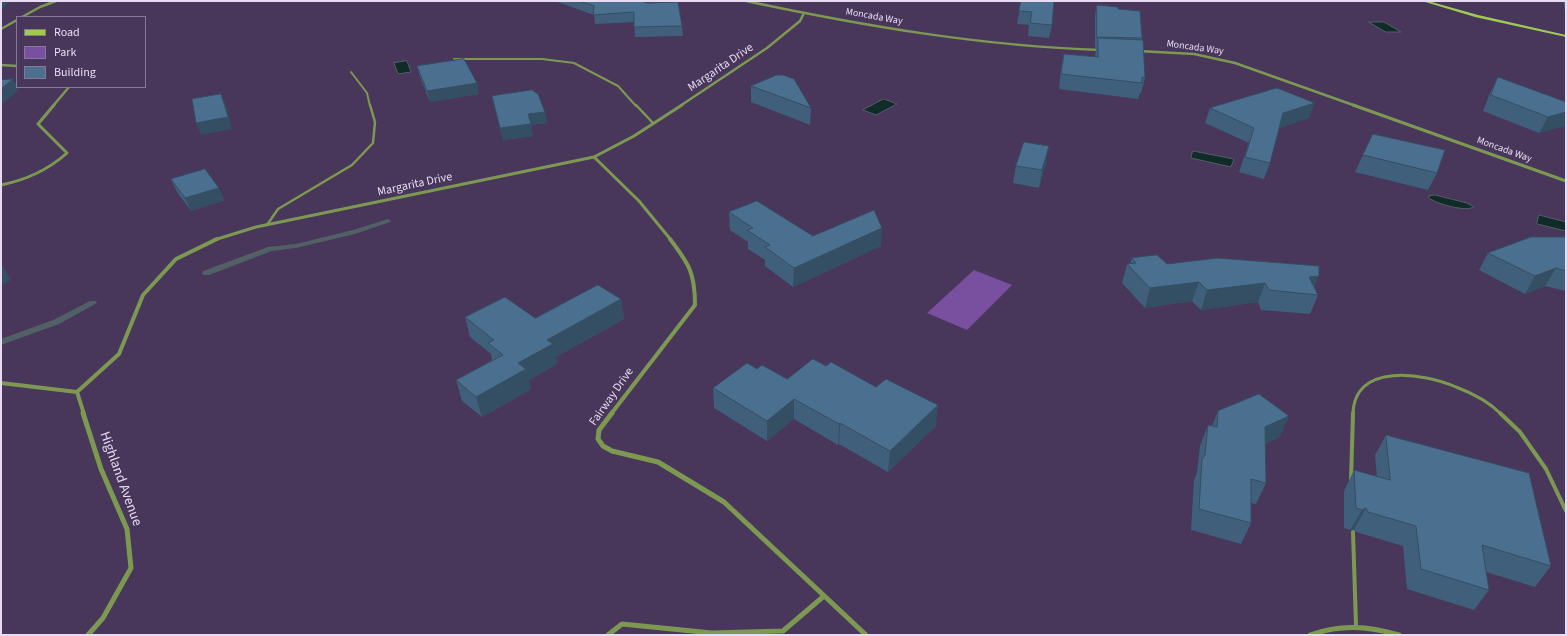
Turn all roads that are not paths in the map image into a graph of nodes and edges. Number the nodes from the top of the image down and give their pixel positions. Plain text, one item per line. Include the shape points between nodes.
1 (56, 1) edge
2 (746, 1) edge
3 (1424, 1) edge
4 (804, 13) junction
5 (24, 16) edge
6 (16, 21) edge
7 (1, 29) edge
8 (1566, 36) edge
9 (1104, 50) edge
10 (1135, 50) edge
11 (454, 59) edge
12 (1, 65) edge
13 (16, 66) edge
14 (351, 72) dead end
15 (68, 88) edge
16 (653, 123) junction
17 (594, 157) junction
18 (1566, 181) edge
19 (1, 185) edge
20 (266, 225) junction
21 (1, 383) edge
22 (77, 392) junction
23 (1351, 481) dead end
24 (1566, 511) edge
25 (1353, 532) dead end
26 (824, 596) junction
27 (1356, 625) junction
28 (88, 635) edge
29 (608, 635) edge
30 (866, 635) edge
31 (1310, 635) edge
32 (1399, 635) edge

1 - 5 street
2 - 4 street
3 - 8 street
4 - 9 street, Moncada Way via 956,40 1051,49
4 - 16 street, Margarita Drive via 800,21 767,48
6 - 7 street
10 - 18 street, Moncada Way via 1224,59
11 - 16 lane via 542,59 574,63 618,86
12 - 13 street
14 - 20 lane via 367,93 375,122 373,142 352,165 278,209
15 - 19 street via 38,124 66,153 59,161 19,182
16 - 17 street, Margarita Drive
17 - 20 street, Margarita Drive
17 - 26 street, Fairway Drive via 639,201 687,261 695,285 695,305 599,430 598,439 603,446 612,451 658,462 724,502
20 - 22 street, Margarita Drive via 215,240 176,259 143,295 119,354
21 - 22 street
22 - 28 street, Highland Avenue via 101,469 127,529 131,568 103,618
23 - 24 lane via 1353,405 1360,390 1374,379 1395,375 1426,378 1455,386 1497,410 1520,432 1546,469
25 - 27 lane
26 - 29 street via 783,631 712,633 622,624
26 - 30 street, Fairway Drive
27 - 31 street via 1322,630
27 - 32 street

